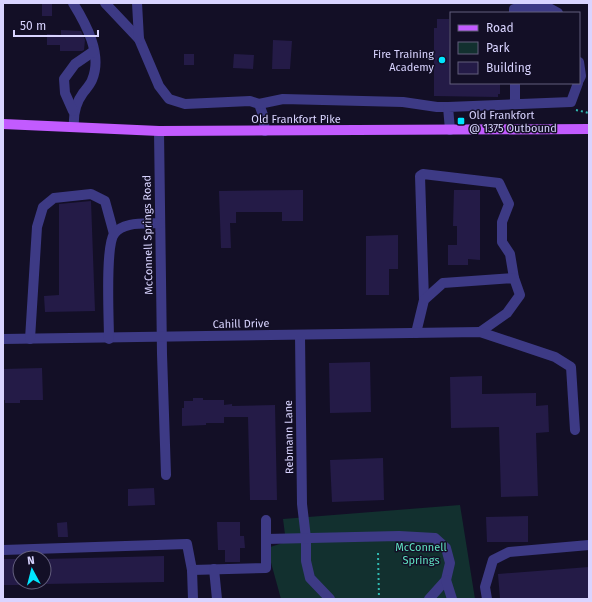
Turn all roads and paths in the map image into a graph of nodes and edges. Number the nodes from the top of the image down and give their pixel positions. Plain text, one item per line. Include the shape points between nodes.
1 (73, 3) edge
2 (105, 3) edge
3 (137, 3) edge
4 (514, 12) edge
5 (556, 12) edge
6 (139, 39) junction
7 (94, 51) junction
8 (515, 84) edge
9 (577, 84) edge
10 (258, 104) junction
11 (515, 104) junction
12 (448, 107) junction
13 (73, 111) junction
14 (3, 124) edge
15 (74, 128) junction
16 (589, 129) edge
17 (450, 130) junction
18 (159, 131) junction
19 (265, 131) junction
20 (160, 223) junction
21 (114, 234) junction
22 (514, 278) junction
23 (424, 300) junction
24 (480, 332) junction
25 (416, 333) junction
26 (300, 335) junction
27 (109, 338) junction
28 (162, 338) junction
29 (3, 339) edge
30 (30, 339) junction
31 (575, 430) dead end
32 (166, 475) dead end
33 (266, 520) dead end
34 (306, 538) junction
35 (266, 539) junction
36 (589, 545) edge
37 (3, 550) edge
38 (378, 553) dead end
39 (214, 569) junction
40 (192, 570) junction
41 (446, 580) junction
42 (193, 599) edge
43 (217, 599) edge
44 (330, 599) edge
45 (379, 599) edge
46 (429, 599) edge
47 (452, 599) edge
48 (487, 599) edge

1 - 7 street via 88,26
2 - 6 street
3 - 6 street
4 - 5 street via 514,9 548,7
6 - 10 street via 159,86 169,99 185,104 250,101
7 - 13 street via 92,80
7 - 13 street via 75,64 64,79 65,93
8 - 11 street
9 - 11 street via 571,102
10 - 12 street via 283,99 403,102
10 - 19 street via 264,115
11 - 12 street
12 - 17 street
13 - 15 street
14 - 15 main road, Old Frankfort Pike
15 - 18 main road, Old Frankfort Pike
16 - 17 main road, Old Frankfort Pike
17 - 19 main road, Old Frankfort Pike
18 - 19 main road, Old Frankfort Pike
18 - 20 street, McConnell Springs Road
20 - 21 street via 127,225
20 - 28 street, McConnell Springs Road
21 - 27 street via 109,250
21 - 30 street via 105,201 91,194 54,198 43,207 38,227
22 - 23 street via 443,283
22 - 23 street via 510,254 502,242 502,222 509,204 499,183 423,174 420,176 420,213
22 - 24 street via 520,295 507,313
23 - 25 street
24 - 25 street, Cahill Drive
24 - 31 street via 555,357 571,367
25 - 26 street, Cahill Drive
26 - 28 street, Cahill Drive
26 - 34 street, Rebmann Lane via 302,504
27 - 28 street, Cahill Drive
27 - 30 street, Cahill Drive
28 - 32 street, McConnell Springs Road
29 - 30 street, Cahill Drive
33 - 35 street
34 - 35 street
34 - 41 street via 436,538 446,548 450,563
34 - 44 street, Rebmann Lane via 306,560 310,578
35 - 39 street via 266,568
36 - 48 street via 510,552 493,560 485,586
37 - 40 street via 187,544
38 - 45 path
39 - 40 street
39 - 43 street
40 - 42 street
41 - 46 street
41 - 47 street

